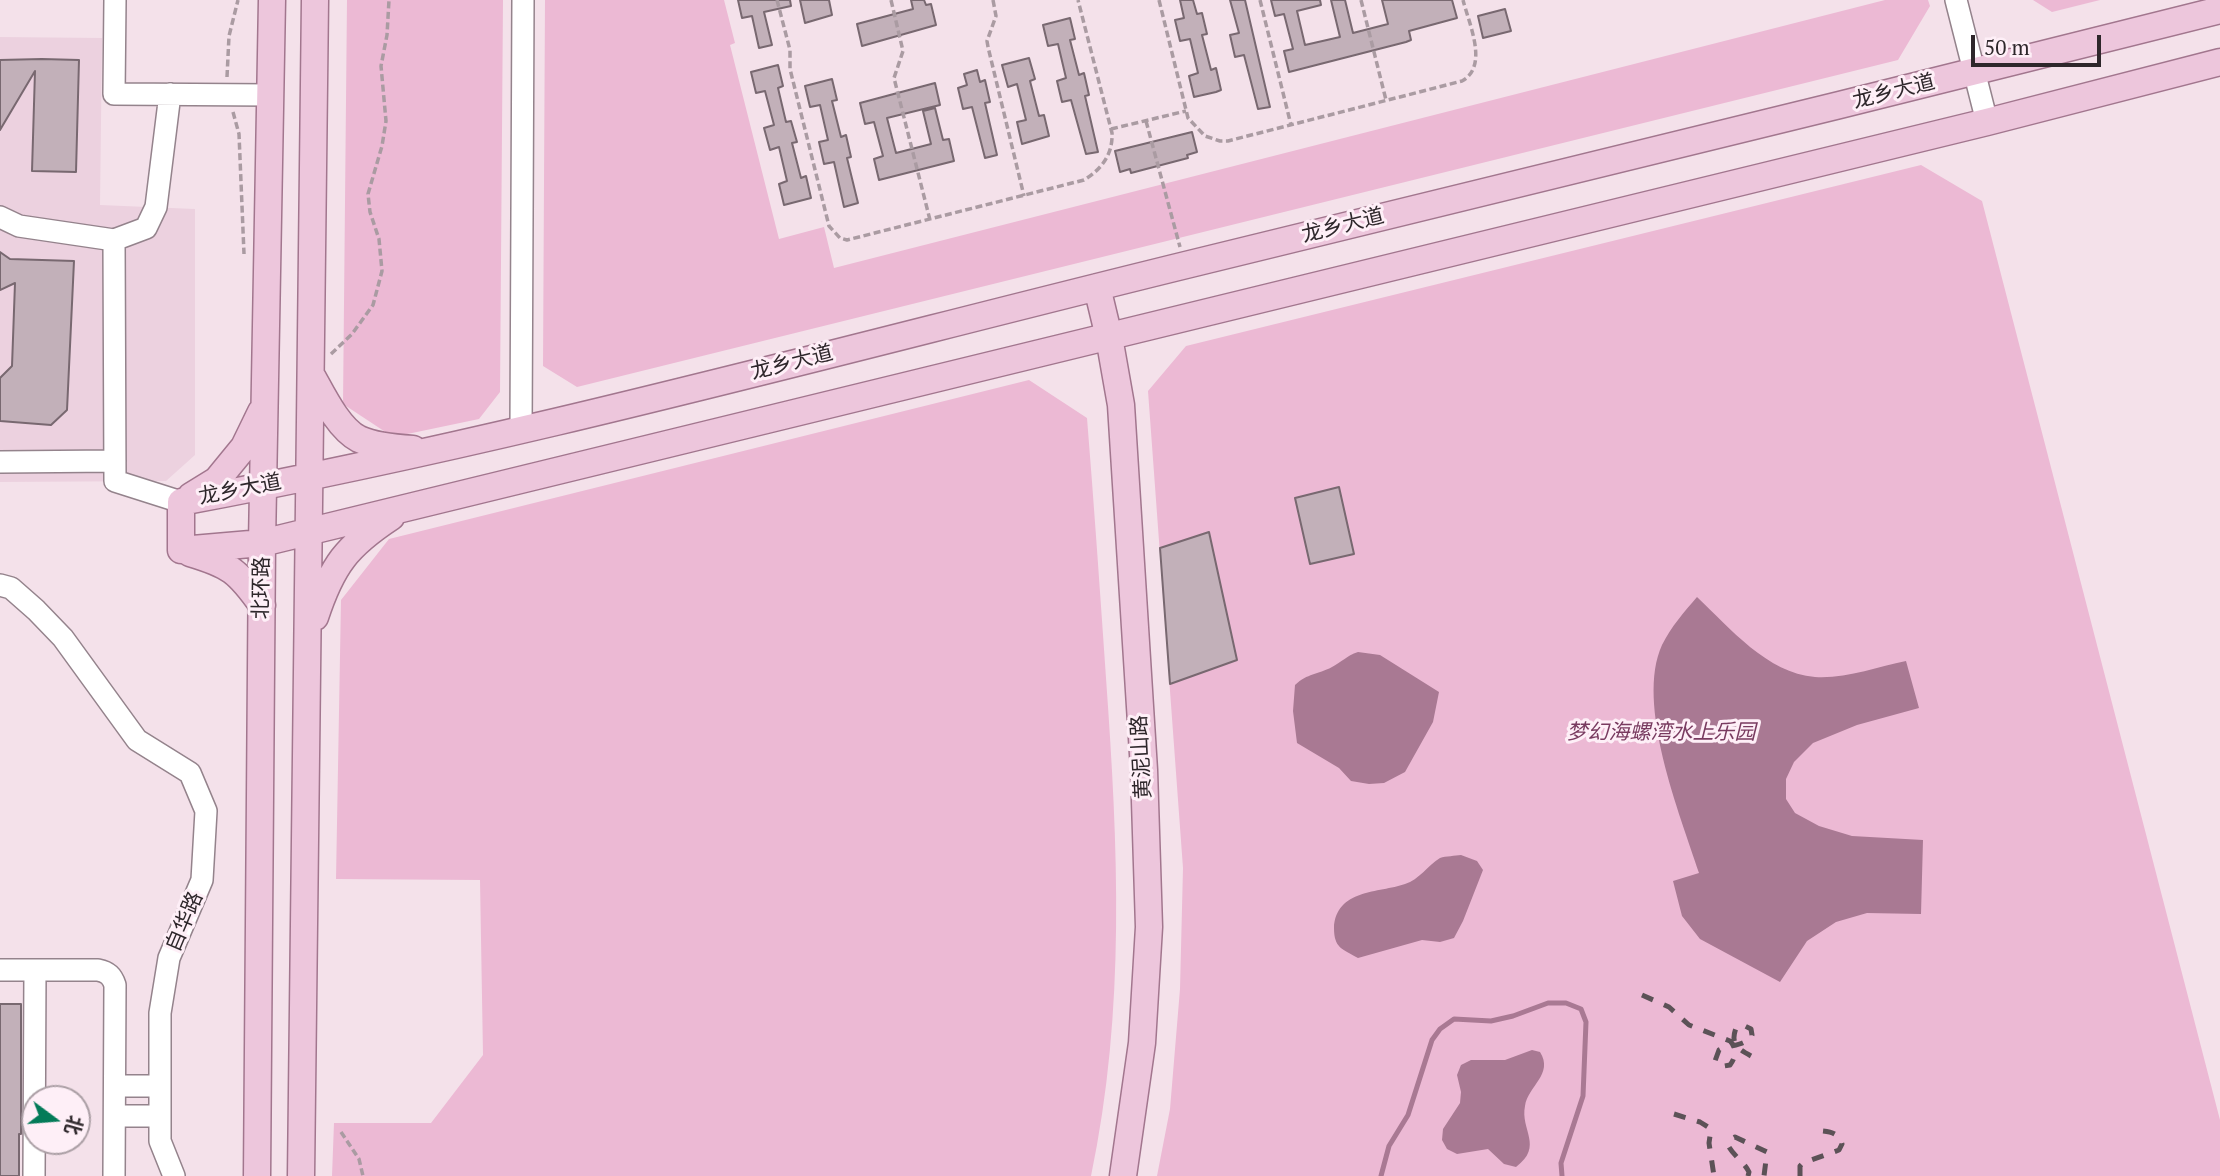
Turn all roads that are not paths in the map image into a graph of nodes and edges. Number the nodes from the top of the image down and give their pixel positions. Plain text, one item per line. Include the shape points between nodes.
1 (115, 0) edge
2 (272, 0) edge
3 (315, 0) edge
4 (523, 0) edge
5 (1956, 0) edge
6 (2220, 10) edge
7 (2220, 62) edge
8 (1975, 72) junction
9 (170, 94) junction
10 (271, 95) junction
11 (1987, 122) junction
12 (0, 217) edge
13 (114, 240) junction
14 (1097, 287) junction
15 (1109, 337) junction
16 (311, 374) junction
17 (265, 404) junction
18 (521, 431) junction
19 (432, 451) junction
20 (115, 461) junction
21 (0, 462) edge
22 (309, 476) junction
23 (264, 486) junction
24 (181, 502) junction
25 (404, 508) junction
26 (309, 532) junction
27 (262, 543) junction
28 (181, 550) junction
29 (0, 585) edge
30 (262, 605) junction
31 (307, 642) junction
32 (0, 970) edge
33 (35, 970) junction
34 (115, 1086) junction
35 (160, 1086) junction
36 (115, 1116) junction
37 (160, 1116) junction
38 (257, 1165) edge
39 (301, 1165) edge
40 (34, 1176) edge
41 (114, 1176) edge
42 (174, 1176) edge
43 (1123, 1176) edge

1 - 9 street via 114,94
2 - 10 main road, 北环路
3 - 16 main road
4 - 18 street
5 - 8 street
6 - 8 main road, 龙乡大道
7 - 11 main road
8 - 11 street
8 - 14 main road, 龙乡大道
9 - 10 street
9 - 13 street via 153,217 146,228
10 - 17 main road, 北环路
11 - 15 main road
12 - 13 street via 19,226
13 - 20 street
14 - 15 main road, 黄泥山路
14 - 18 main road, 龙乡大道
15 - 25 main road
15 - 43 main road, 黄泥山路 via 1121,405 1149,927 1142,1043
16 - 19 main road via 331,411 358,438 393,448
16 - 22 main road
17 - 23 main road, 北环路
17 - 24 main road via 244,447 217,480
18 - 19 main road, 龙乡大道
19 - 22 main road, 龙乡大道
20 - 21 street
20 - 24 street via 115,481
22 - 23 main road, 龙乡大道
22 - 26 main road
23 - 24 main road, 龙乡大道
23 - 27 main road, 北环路
24 - 28 main road, 龙乡大道
25 - 26 main road
25 - 31 main road via 344,556 326,585
26 - 27 main road
26 - 31 main road
27 - 28 main road
27 - 30 main road, 北环路
28 - 30 main road via 219,561 243,579
29 - 35 street, 自华路 via 11,588 63,638 137,740 190,773 206,811 202,880 169,958 160,1013
30 - 38 main road, 北环路
31 - 39 main road
32 - 33 street
33 - 34 street via 98,970 112,977
33 - 40 street
34 - 35 street
34 - 36 street
35 - 37 street, 自华路
36 - 37 street
36 - 41 street
37 - 42 street, 自华路 via 160,1141
38 - 39 main road

